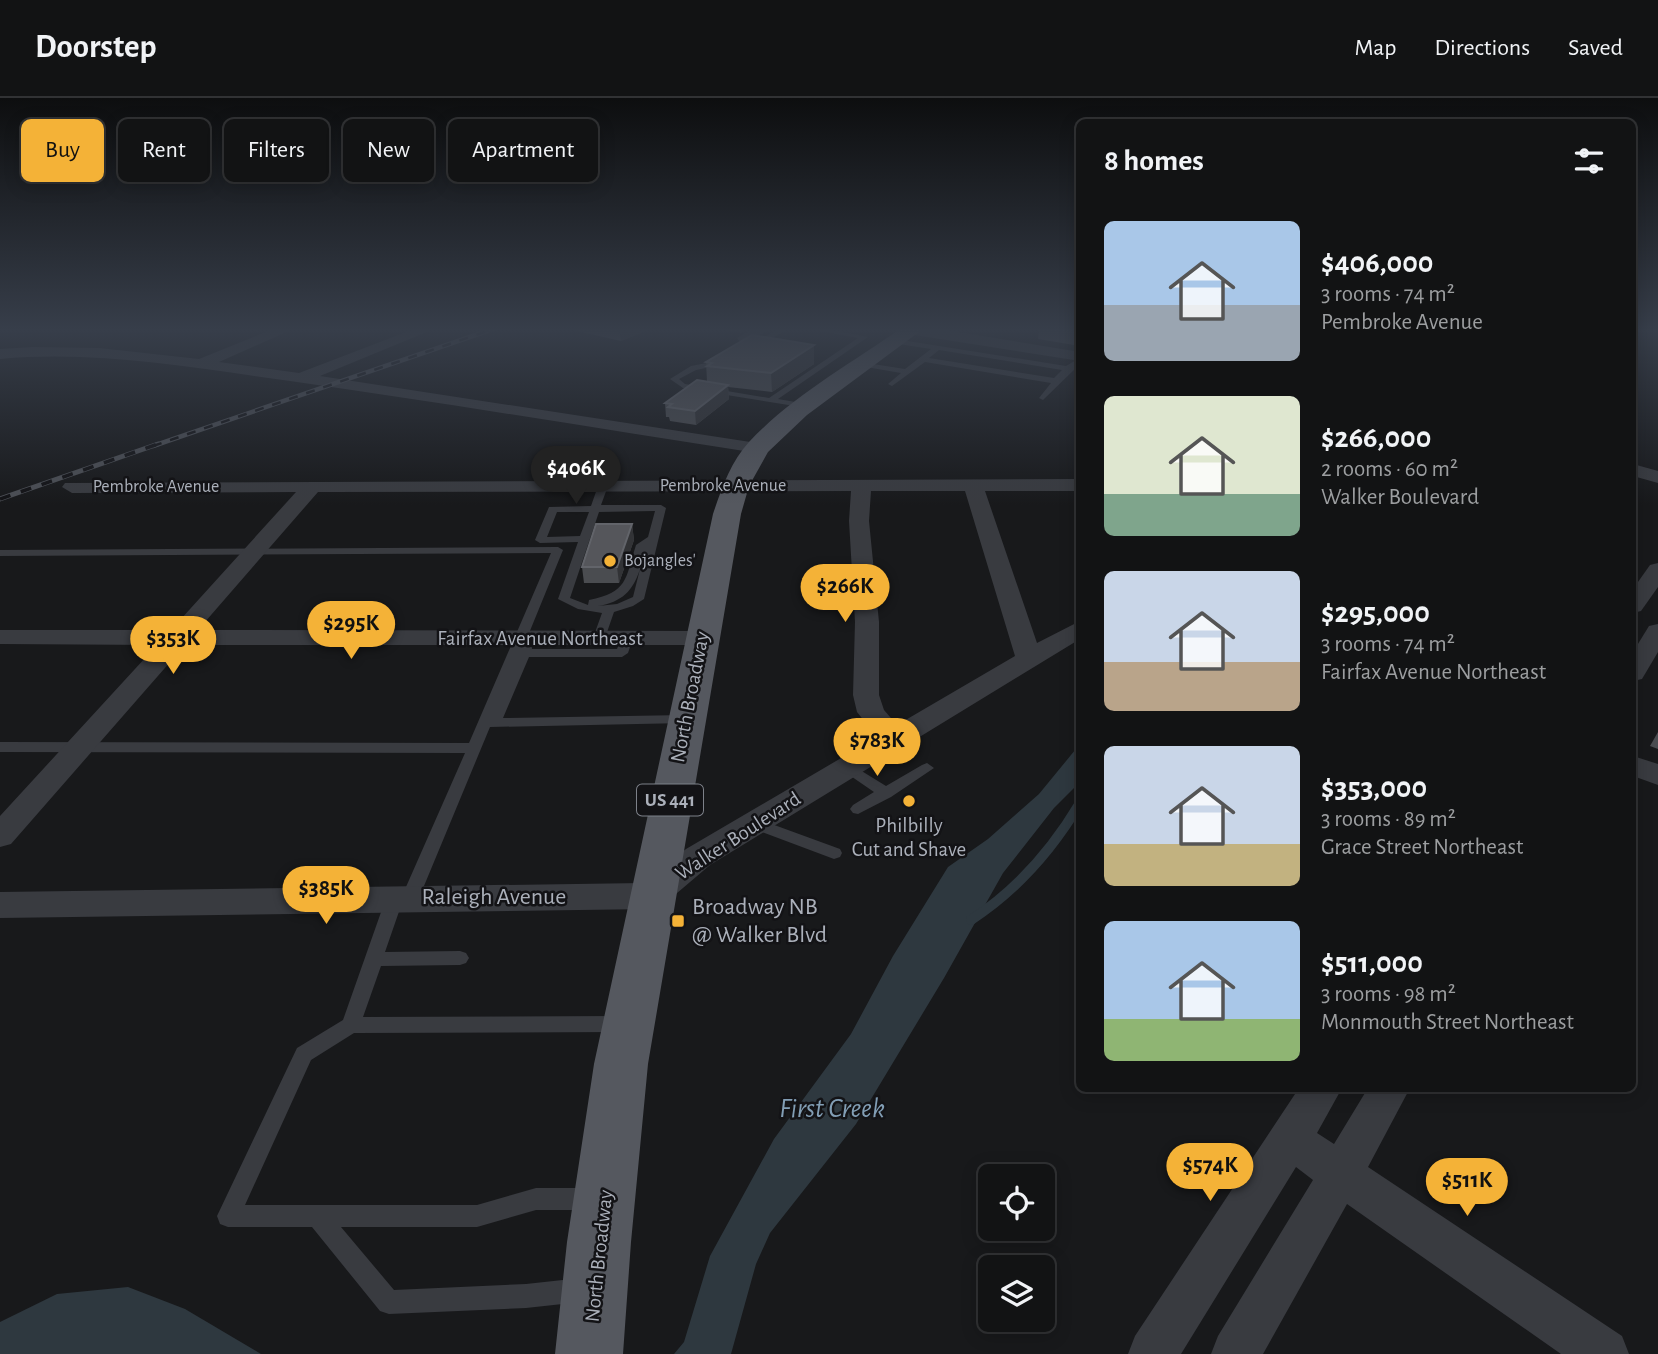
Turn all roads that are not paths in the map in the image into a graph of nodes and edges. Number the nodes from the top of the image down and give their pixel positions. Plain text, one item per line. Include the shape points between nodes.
1 (364, 388) edge
2 (700, 388) edge
3 (820, 388) edge
4 (1051, 388) edge
5 (1043, 398) dead end
6 (787, 403) junction
7 (757, 448) junction
8 (1636, 471) edge
9 (1658, 477) edge
10 (1076, 485) edge
11 (313, 486) junction
12 (603, 486) junction
13 (736, 486) junction
14 (861, 486) junction
15 (973, 486) junction
16 (72, 487) dead end
17 (595, 508) junction
18 (655, 538) junction
19 (584, 544) junction
20 (254, 551) junction
21 (0, 552) edge
22 (1658, 570) edge
23 (1636, 602) edge
24 (609, 610) junction
25 (1076, 630) edge
26 (1658, 631) edge
27 (0, 637) edge
28 (176, 638) junction
29 (598, 638) junction
30 (627, 638) junction
31 (701, 638) junction
32 (525, 643) junction
33 (1029, 658) junction
34 (1636, 668) edge
35 (685, 719) junction
36 (489, 722) junction
37 (894, 739) junction
38 (80, 746) junction
39 (0, 747) edge
40 (472, 748) junction
41 (1636, 766) edge
42 (846, 767) junction
43 (927, 768) dead end
44 (1658, 775) edge
45 (886, 793) junction
46 (858, 809) dead end
47 (755, 823) junction
48 (0, 836) edge
49 (834, 853) dead end
50 (652, 896) junction
51 (402, 898) junction
52 (0, 905) edge
53 (460, 958) dead end
54 (374, 959) junction
55 (628, 1024) junction
56 (351, 1025) junction
57 (1319, 1092) edge
58 (1388, 1092) edge
59 (1290, 1139) junction
60 (1341, 1172) junction
61 (605, 1199) junction
62 (318, 1217) junction
63 (595, 1289) junction
64 (589, 1354) edge
65 (1153, 1354) edge
66 (1236, 1354) edge
67 (1604, 1354) edge

1 - 7 street
2 - 6 lane
3 - 6 main road, North Broadway / US 441
4 - 5 lane
6 - 7 main road, North Broadway / US 441
7 - 13 main road, North Broadway / US 441
8 - 9 street
10 - 15 street, Pembroke Avenue
11 - 12 street, Pembroke Avenue
11 - 16 street, Pembroke Avenue
11 - 20 street
12 - 13 street, Pembroke Avenue
12 - 17 lane
13 - 14 street, Pembroke Avenue
13 - 31 main road, North Broadway / US 441
14 - 15 street, Pembroke Avenue
14 - 37 street via 866,695 872,712
15 - 33 street
17 - 18 lane via 661,508
17 - 19 lane
17 - 19 lane via 553,509 540,540
18 - 19 lane via 641,545 629,587 606,602 578,601 572,595 588,554
18 - 24 lane via 638,599
19 - 24 lane via 564,600 580,609
20 - 21 lane
20 - 28 street
20 - 32 lane via 558,550
22 - 23 street
24 - 29 lane
25 - 33 street, Walker Boulevard
26 - 34 street
27 - 28 street, Fairfax Avenue Northeast
28 - 32 street, Fairfax Avenue Northeast
28 - 38 street
29 - 30 street, Fairfax Avenue Northeast
29 - 32 street, Fairfax Avenue Northeast
30 - 31 street, Fairfax Avenue Northeast
30 - 32 lane via 622,653
31 - 35 main road, North Broadway / US 441
32 - 36 lane
33 - 37 street, Walker Boulevard
35 - 36 lane
35 - 50 main road, North Broadway / US 441
36 - 40 lane
37 - 42 street, Walker Boulevard
38 - 39 lane
38 - 40 lane
38 - 48 street
40 - 51 lane
41 - 44 street
42 - 45 lane
42 - 47 street, Walker Boulevard
43 - 45 lane
45 - 46 lane
47 - 49 lane
47 - 50 street, Walker Boulevard via 698,857
50 - 51 street, Raleigh Avenue
50 - 55 main road, North Broadway / US 441
51 - 52 street, Raleigh Avenue
51 - 54 lane
53 - 54 lane
54 - 56 lane
55 - 56 lane
55 - 61 main road, North Broadway / US 441
56 - 62 lane via 304,1054 228,1216
57 - 59 street
58 - 60 street
59 - 60 street
59 - 65 street
60 - 66 street
60 - 67 street
61 - 62 lane via 536,1199 477,1216
61 - 63 main road, North Broadway / US 441
62 - 63 lane via 389,1302
63 - 64 main road, North Broadway / US 441

